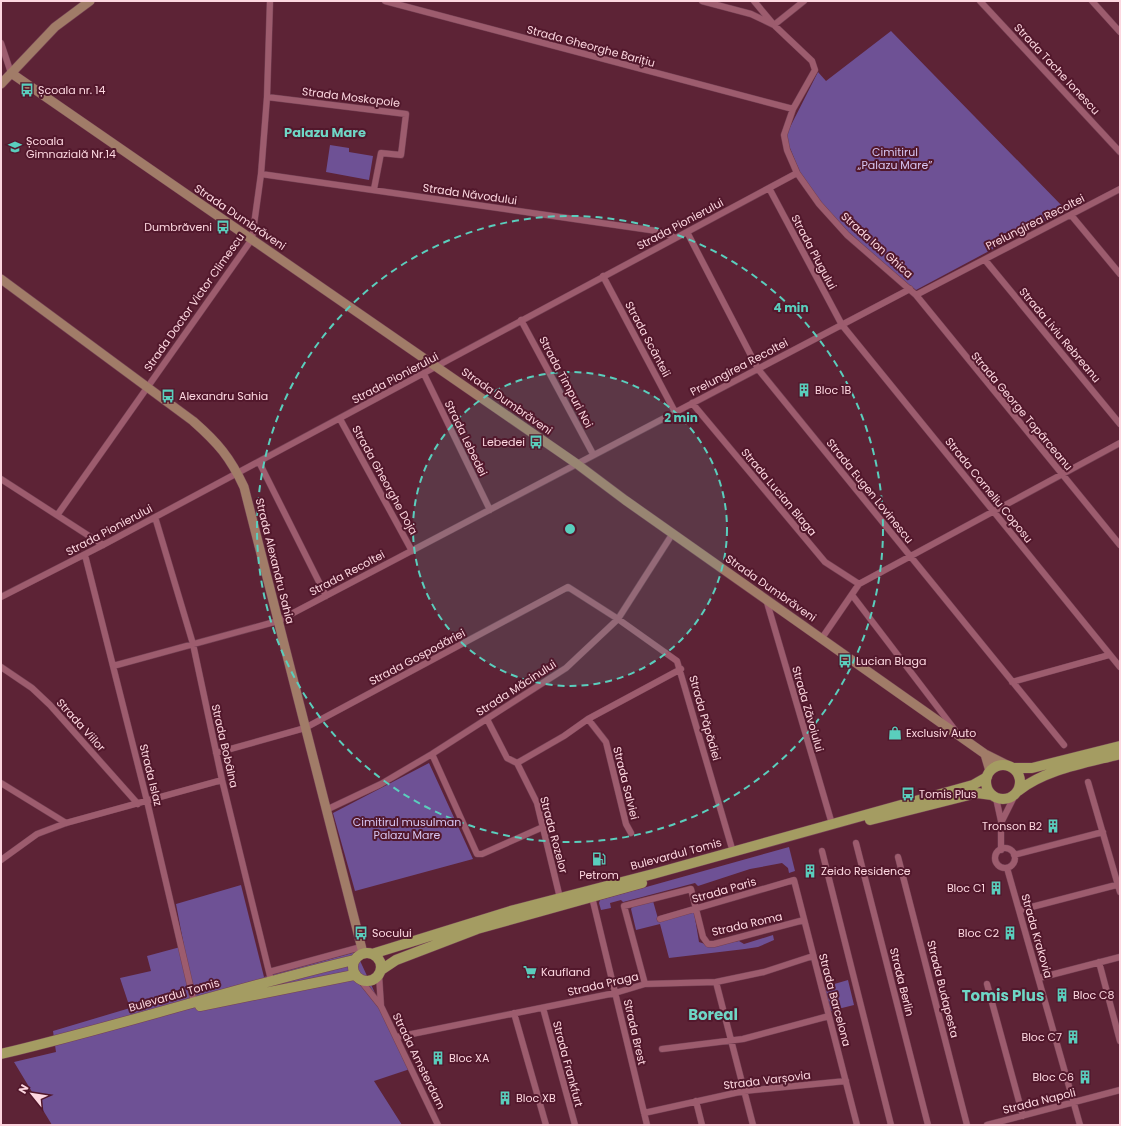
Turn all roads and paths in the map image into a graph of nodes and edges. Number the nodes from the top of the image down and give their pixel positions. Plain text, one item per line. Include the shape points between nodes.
1 (90, 1) edge
2 (270, 1) edge
3 (385, 1) edge
4 (702, 1) edge
5 (754, 1) edge
6 (804, 1) edge
7 (980, 1) edge
8 (1092, 1) edge
9 (774, 25) junction
10 (1120, 32) edge
11 (1, 43) edge
12 (12, 73) junction
13 (1, 84) edge
14 (267, 97) junction
15 (793, 109) junction
16 (1120, 152) edge
17 (797, 173) junction
18 (261, 174) junction
19 (769, 188) junction
20 (1120, 189) edge
21 (374, 190) junction
22 (1071, 215) junction
23 (687, 232) junction
24 (675, 238) junction
25 (252, 239) junction
26 (984, 260) junction
27 (1120, 274) edge
28 (603, 276) junction
29 (1, 280) edge
30 (910, 289) junction
31 (916, 295) junction
32 (521, 320) junction
33 (842, 325) junction
34 (437, 367) junction
35 (758, 369) junction
36 (424, 374) junction
37 (148, 386) junction
38 (692, 403) junction
39 (675, 412) junction
40 (340, 419) junction
41 (1120, 424) edge
42 (1120, 443) edge
43 (593, 454) junction
44 (258, 462) junction
45 (578, 464) junction
46 (237, 473) junction
47 (1062, 474) junction
48 (1, 478) edge
49 (490, 510) junction
50 (994, 511) junction
51 (58, 514) junction
52 (155, 517) junction
53 (673, 533) junction
54 (103, 545) junction
55 (1120, 545) edge
56 (412, 551) junction
57 (85, 555) junction
58 (910, 557) junction
59 (859, 584) junction
60 (852, 595) junction
61 (326, 596) junction
62 (1, 597) edge
63 (766, 599) junction
64 (618, 619) junction
65 (278, 621) junction
66 (822, 638) junction
67 (193, 644) junction
68 (1109, 654) junction
69 (113, 666) junction
70 (1, 667) edge
71 (1120, 668) edge
72 (681, 670) junction
73 (1012, 682) junction
74 (487, 719) junction
75 (588, 719) junction
76 (305, 728) junction
77 (959, 736) junction
78 (1064, 745) dead end
79 (1120, 746) edge
80 (216, 753) junction
81 (432, 754) junction
82 (985, 754) junction
83 (1120, 754) edge
84 (517, 763) junction
85 (1011, 766) junction
86 (988, 774) junction
87 (222, 780) junction
88 (1088, 782) dead end
89 (1, 783) edge
90 (1017, 793) junction
91 (994, 796) junction
92 (147, 801) junction
93 (138, 804) junction
94 (326, 810) junction
95 (66, 823) junction
96 (1001, 823) junction
97 (832, 824) junction
98 (543, 827) junction
99 (1103, 832) junction
100 (631, 833) dead end
101 (856, 843) dead end
102 (1001, 850) junction
103 (822, 851) dead end
104 (733, 852) junction
105 (1014, 855) junction
106 (898, 857) dead end
107 (1, 860) edge
108 (1008, 868) junction
109 (794, 880) joint
110 (1119, 884) edge
111 (1120, 892) edge
112 (592, 897) junction
113 (560, 898) junction
114 (696, 909) junction
115 (1020, 910) junction
116 (660, 919) dead end
117 (804, 920) junction
118 (365, 951) junction
119 (813, 956) junction
120 (1120, 957) edge
121 (354, 960) junction
122 (1099, 962) junction
123 (380, 972) junction
124 (270, 976) junction
125 (358, 978) junction
126 (1039, 978) junction
127 (716, 982) junction
128 (645, 984) junction
129 (987, 984) dead end
130 (615, 993) junction
131 (194, 1002) junction
132 (381, 1006) junction
133 (543, 1008) junction
134 (514, 1013) junction
135 (829, 1016) junction
136 (397, 1037) junction
137 (731, 1040) junction
138 (1120, 1041) edge
139 (662, 1049) dead end
140 (1, 1054) edge
141 (1, 1059) edge
142 (846, 1081) junction
143 (1120, 1090) edge
144 (744, 1091) junction
145 (696, 1101) junction
146 (1074, 1103) junction
147 (644, 1112) junction
148 (1023, 1116) junction
149 (438, 1125) edge
150 (546, 1125) edge
151 (575, 1125) edge
152 (647, 1125) edge
153 (702, 1125) edge
154 (753, 1125) edge
155 (857, 1125) edge
156 (891, 1125) edge
157 (928, 1125) edge
158 (967, 1125) edge
159 (987, 1125) edge
160 (1080, 1125) edge

1 - 12 street via 55,27
2 - 14 street, Strada Doctor Victor Climescu
3 - 15 street, Strada Gheorghe Barițiu
4 - 9 street via 751,14
5 - 9 street
6 - 9 street
7 - 16 street, Strada Tache Ionescu
8 - 10 street
9 - 15 street, Strada Ion Ghica via 812,61 815,70
11 - 12 street
12 - 13 street
12 - 25 street, Strada Dumbrăveni
14 - 18 street, Strada Doctor Victor Climescu
14 - 21 street, Strada Moskopole via 406,114 401,155 380,153
15 - 17 street, Strada Ion Ghica via 784,135 787,150
17 - 19 street, Strada Pionierului
17 - 30 street, Strada Ion Ghica via 819,204 847,235
18 - 21 street, Strada Năvodului
18 - 25 street, Strada Doctor Victor Climescu
19 - 23 street, Strada Pionierului
19 - 33 street, Strada Plugului
20 - 22 street, Prelungirea Recoltei
21 - 24 street, Strada Năvodului via 664,232
22 - 26 street, Prelungirea Recoltei
22 - 27 street
23 - 24 street, Strada Pionierului
23 - 35 street, Strada Eugen Lovinescu
24 - 28 street, Strada Pionierului
25 - 34 street, Strada Dumbrăveni
25 - 37 street, Strada Doctor Victor Climescu
26 - 31 street, Prelungirea Recoltei
26 - 41 street, Strada Liviu Rebreanu
28 - 32 street, Strada Pionierului
28 - 39 street, Strada Scânteii
29 - 37 street, Strada Alexandru Sahia
30 - 31 street, Strada George Topârceanu
30 - 33 street, Prelungirea Recoltei
31 - 47 street, Strada George Topârceanu
32 - 34 street, Strada Pionierului
32 - 43 street, Strada Timpuri Noi
33 - 35 street, Prelungirea Recoltei
33 - 50 street, Strada Corneliu Coposu
34 - 36 street, Strada Pionierului
34 - 45 street, Strada Dumbrăveni
35 - 38 street, Prelungirea Recoltei
35 - 58 street, Strada Eugen Lovinescu
36 - 40 street, Strada Pionierului
36 - 49 street, Strada Lebedei
37 - 46 street, Strada Alexandru Sahia via 216,441
37 - 51 street, Strada Doctor Victor Climescu
38 - 39 street, Prelungirea Recoltei
38 - 59 street, Strada Lucian Blaga via 825,562
39 - 43 street, Prelungirea Recoltei
40 - 44 street, Strada Pionierului
40 - 56 street, Strada Gheorghe Doja
42 - 47 street
43 - 45 street, Prelungirea Recoltei
44 - 46 street, Strada Pionierului
44 - 61 street
45 - 49 street, Strada Recoltei
45 - 53 street, Strada Dumbrăveni
46 - 52 street, Strada Pionierului
46 - 65 street, Strada Alexandru Sahia via 244,487
47 - 50 street
47 - 55 street, Strada George Topârceanu
48 - 51 street
49 - 56 street, Strada Recoltei
50 - 58 street
50 - 68 street, Strada Corneliu Coposu
51 - 54 street
52 - 54 street, Strada Pionierului
52 - 67 street, Strada Bobâlna
53 - 63 street, Strada Dumbrăveni
53 - 64 street, Strada Măcinului
54 - 57 street, Strada Pionierului
56 - 61 street, Strada Recoltei
57 - 62 street, Strada Pionierului
57 - 69 street, Strada Islaz
58 - 59 street
58 - 73 street, Strada Eugen Lovinescu
59 - 60 street
60 - 66 street
60 - 77 street
61 - 65 street, Strada Recoltei
63 - 66 street, Strada Dumbrăveni
63 - 97 street, Strada Zăvoiului
64 - 72 street, Strada Păpădiei via 677,661
64 - 74 street, Strada Măcinului via 566,668
64 - 76 street, Strada Gospodăriei via 568,587
65 - 67 street, Strada Recoltei
65 - 76 street, Strada Alexandru Sahia
66 - 77 street, Strada Dumbrăveni
67 - 69 street, Strada Recoltei
67 - 80 street, Strada Bobâlna
68 - 71 street, Strada Corneliu Coposu
68 - 73 street
69 - 92 street, Strada Islaz
70 - 93 street, Strada Viilor via 32,688 50,705
72 - 75 street
72 - 104 street, Strada Păpădiei
73 - 78 street, Strada Eugen Lovinescu
74 - 81 street, Strada Măcinului
74 - 84 street, Strada Rozelor via 507,758
75 - 84 street
75 - 100 street, Strada Salviei via 606,742 626,824
76 - 80 street, Strada Gospodăriei
76 - 94 street, Strada Alexandru Sahia
77 - 82 street, Strada Dumbrăveni
79 - 85 main road via 1032,768
80 - 87 street, Strada Bobâlna
81 - 94 street, Strada Măcinului via 381,784
81 - 98 street via 477,854
82 - 85 street, Strada Dumbrăveni
82 - 86 street
83 - 90 main road via 1034,780
84 - 98 street, Strada Rozelor via 537,803
85 - 86 main road via 995,766
85 - 90 main road via 1021,779
86 - 91 main road via 986,785
86 - 97 main road, Bulevardul Tomis via 973,784
87 - 92 street
87 - 124 street, Strada Bobâlna
88 - 99 street
89 - 95 street
90 - 91 main road via 1006,799
90 - 96 street
91 - 96 street
91 - 112 main road, Bulevardul Tomis via 977,792 945,800
92 - 93 street
92 - 131 street, Strada Islaz
93 - 95 street
94 - 118 street, Strada Alexandru Sahia
95 - 107 street via 37,834
96 - 102 street
97 - 104 main road, Bulevardul Tomis
98 - 113 street, Strada Rozelor
99 - 105 street
99 - 110 street
101 - 157 street, Strada Berlin
102 - 105 street via 1009,850
102 - 108 street via 996,856 996,863
103 - 156 street
104 - 113 main road, Bulevardul Tomis
105 - 108 street via 1014,863
106 - 158 street, Strada Budapesta
108 - 115 street, Strada Krakovia
109 - 114 street, Strada Paris
109 - 117 street, Strada Barcelona
110 - 111 street
110 - 115 street
112 - 123 main road, Bulevardul Tomis via 477,929 396,960
112 - 130 street, Strada Brest
113 - 118 main road, Bulevardul Tomis via 453,928 399,947
114 - 116 street, Strada Paris
114 - 117 street, Strada Roma via 702,937 708,944 721,943
114 - 128 street via 690,889 624,906
115 - 126 street, Strada Krakovia
117 - 119 street, Strada Barcelona
118 - 121 main road
118 - 123 main road via 378,957 381,963
118 - 124 street
119 - 127 street, Strada Praga via 764,972
119 - 135 street, Strada Barcelona
120 - 122 street
121 - 124 main road, Bulevardul Tomis
121 - 125 main road via 353,965
122 - 126 street
122 - 138 street
123 - 125 main road via 374,980 368,982
123 - 132 street, Strada Amsterdam
124 - 131 main road, Bulevardul Tomis
125 - 132 street, Strada Amsterdam
125 - 141 main road, Bulevardul Tomis via 194,1008
126 - 146 street, Strada Krakovia
127 - 128 street, Strada Praga
127 - 137 street
128 - 130 street, Strada Praga
129 - 148 street
130 - 133 street, Strada Praga
130 - 147 street, Strada Brest
131 - 140 main road, Bulevardul Tomis
132 - 136 street, Strada Amsterdam
133 - 134 street, Strada Praga
133 - 151 street, Strada Frankfurt
134 - 136 street, Strada Praga
134 - 150 street
135 - 137 street
135 - 142 street, Strada Barcelona
136 - 149 street, Strada Amsterdam
137 - 139 street
137 - 144 street
142 - 144 street, Strada Varșovia
142 - 155 street, Strada Barcelona
143 - 146 street, Strada Napoli
144 - 145 street, Strada Varșovia
144 - 154 street
145 - 147 street, Strada Varșovia
145 - 153 street
146 - 148 street, Strada Napoli
146 - 160 street, Strada Krakovia
147 - 152 street, Strada Brest
148 - 159 street, Strada Napoli

